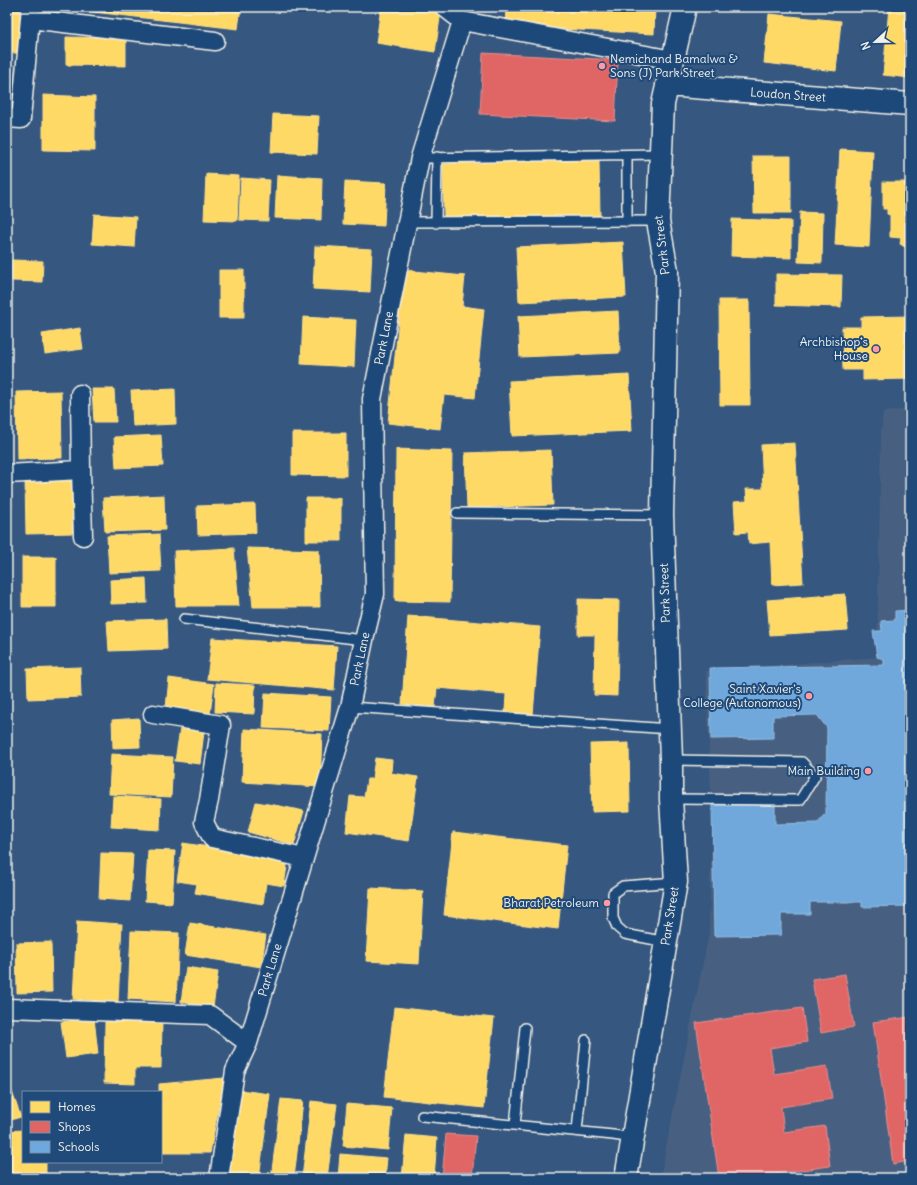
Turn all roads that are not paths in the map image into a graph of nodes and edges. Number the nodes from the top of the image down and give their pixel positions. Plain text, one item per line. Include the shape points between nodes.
1 (444, 7) edge
2 (685, 7) edge
3 (30, 13) edge
4 (462, 21) junction
5 (215, 41) dead end
6 (673, 60) junction
7 (667, 85) junction
8 (910, 104) edge
9 (7, 118) edge
10 (660, 154) junction
11 (627, 155) junction
12 (428, 158) junction
13 (658, 221) junction
14 (406, 222) junction
15 (627, 222) junction
16 (436, 223) junction
17 (80, 394) dead end
18 (80, 470) junction
19 (7, 474) edge
20 (457, 513) dead end
21 (662, 515) junction
22 (83, 536) dead end
23 (184, 619) dead end
24 (364, 640) junction
25 (350, 707) junction
26 (152, 714) dead end
27 (670, 729) junction
28 (672, 760) junction
29 (671, 799) junction
30 (304, 858) junction
31 (676, 882) junction
32 (666, 942) junction
33 (7, 1008) edge
34 (525, 1028) dead end
35 (586, 1040) dead end
36 (248, 1043) junction
37 (422, 1116) dead end
38 (515, 1125) junction
39 (577, 1131) junction
40 (633, 1138) junction
41 (219, 1178) edge
42 (626, 1178) edge

1 - 4 street
2 - 6 main road, Park Street
3 - 5 street
3 - 9 street via 21,119
4 - 6 street
4 - 12 street, Park Lane
6 - 7 main road, Park Street
7 - 8 main road, Loudon Street
7 - 10 main road, Park Street via 663,104
10 - 11 lane
10 - 13 main road, Park Street
11 - 12 lane
11 - 15 lane
12 - 14 street, Park Lane
12 - 16 lane
13 - 15 lane
13 - 21 main road, Park Street via 667,271
14 - 16 lane
14 - 24 street, Park Lane via 372,399 376,594
15 - 16 lane
17 - 18 street
18 - 19 street
18 - 22 street
20 - 21 lane
21 - 27 main road, Park Street
23 - 24 lane
24 - 25 street, Park Lane
25 - 27 lane
25 - 30 street, Park Lane
26 - 30 street via 221,725 204,822 212,838
27 - 28 main road, Park Street
28 - 29 main road, Park Street
28 - 29 lane via 802,762 815,776 800,800
29 - 31 main road, Park Street
30 - 36 street, Park Lane
31 - 32 main road, Park Street
31 - 32 lane via 623,886 613,893 613,918 617,927 625,934
32 - 40 main road, Park Street
33 - 36 street via 210,1015
34 - 38 lane
35 - 39 lane
36 - 41 street, Park Lane via 235,1071
37 - 38 lane
38 - 39 lane
39 - 40 lane
40 - 42 main road, Park Street

